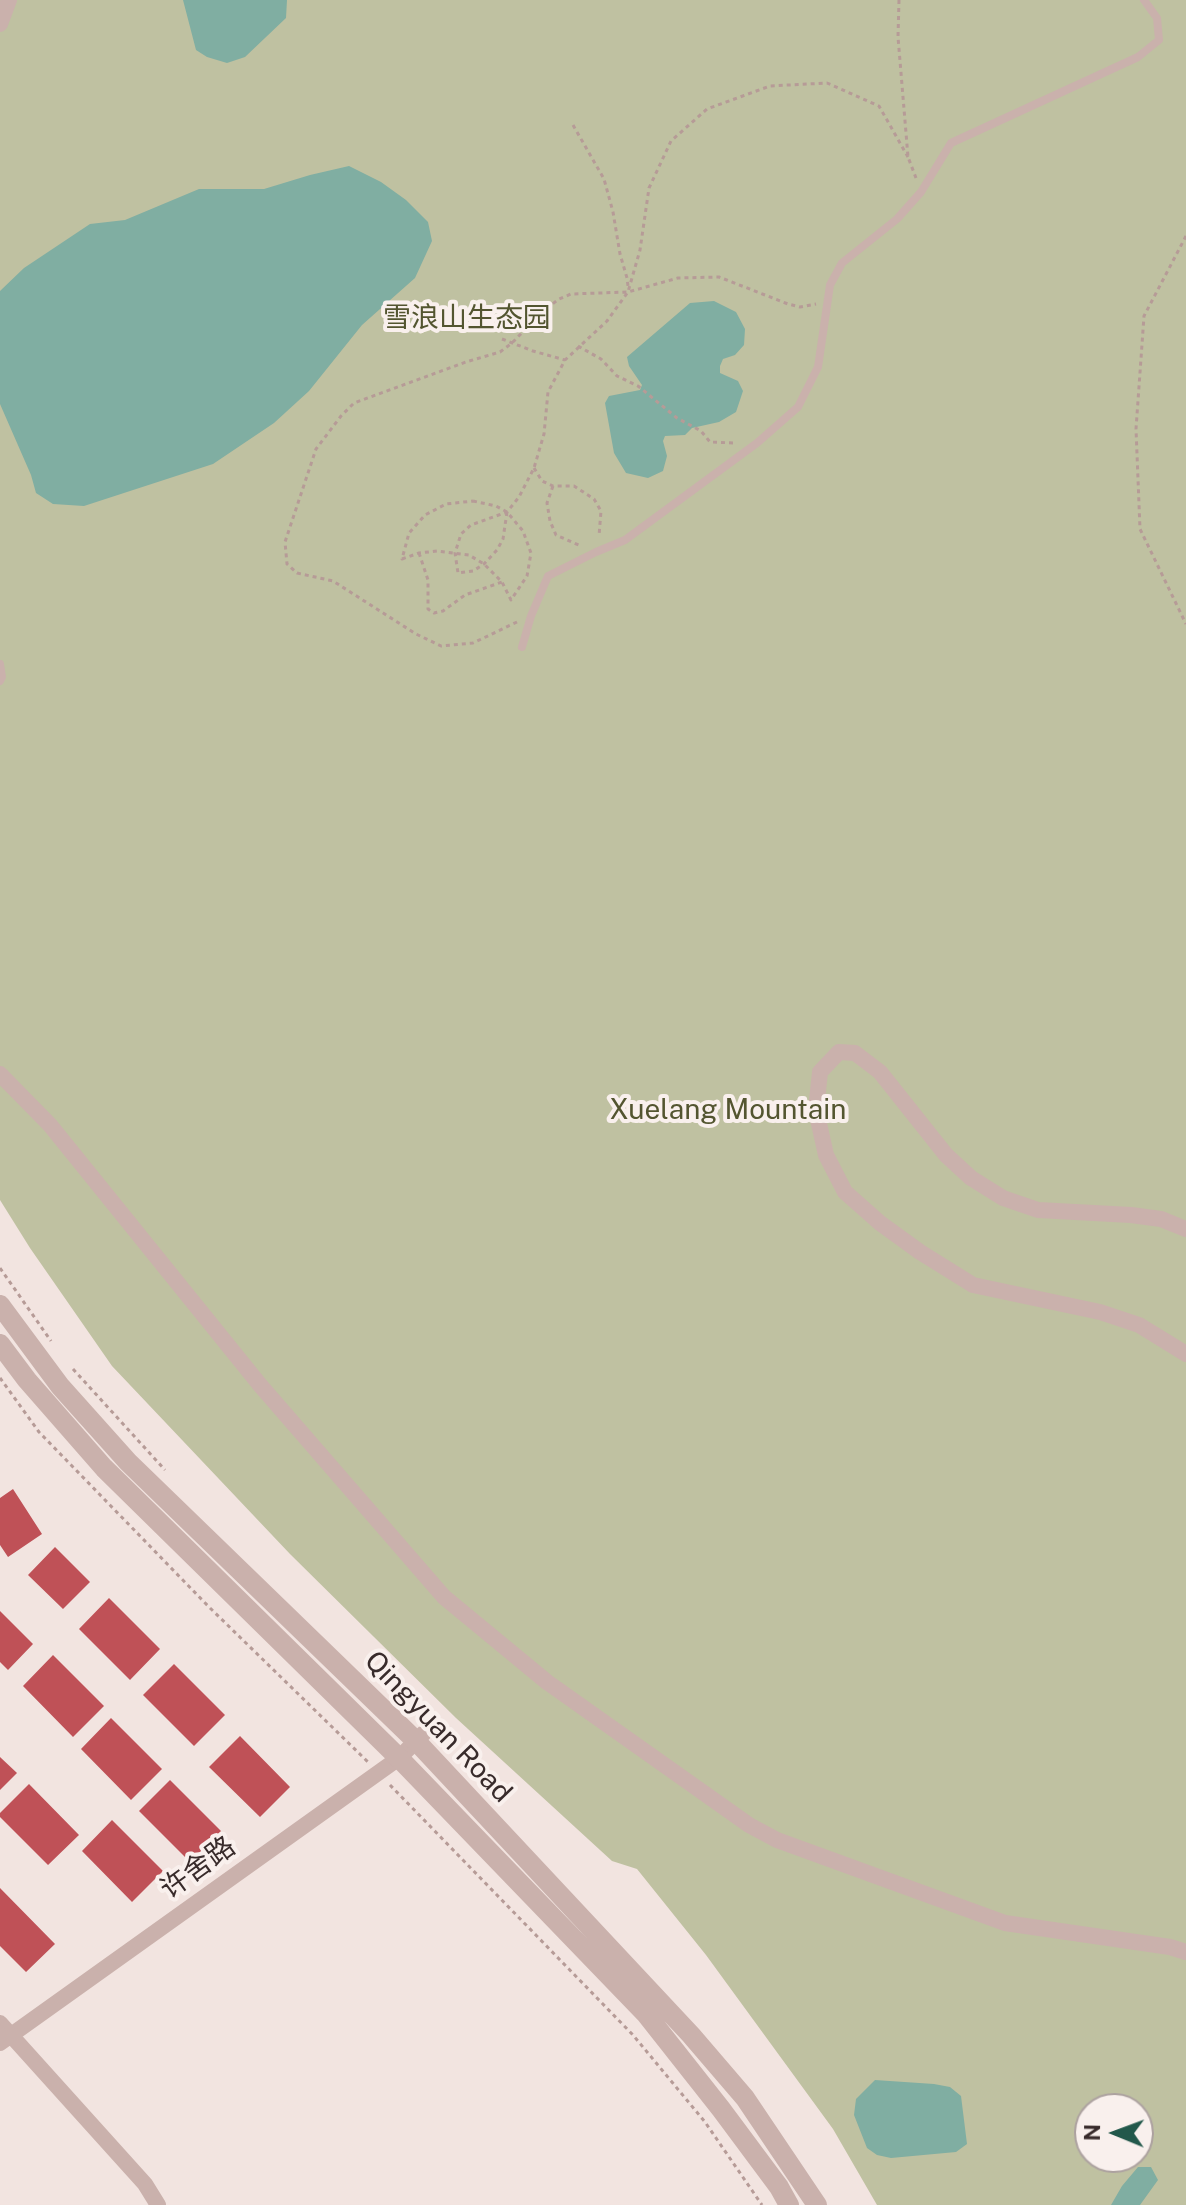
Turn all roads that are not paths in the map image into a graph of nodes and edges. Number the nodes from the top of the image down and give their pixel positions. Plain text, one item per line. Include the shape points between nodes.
1 (9, 0) edge
2 (1144, 0) edge
3 (0, 24) edge
4 (522, 647) dead end
5 (0, 664) edge
6 (0, 681) edge
7 (0, 1074) edge
8 (1186, 1229) edge
9 (0, 1305) edge
10 (0, 1344) edge
11 (1186, 1354) edge
12 (421, 1738) junction
13 (399, 1758) junction
14 (1186, 1952) edge
15 (4, 2034) edge
16 (158, 2205) edge
17 (789, 2205) edge
18 (817, 2205) edge

1 - 3 street
2 - 4 lane via 1157,18 1159,40 1138,57 951,143 897,219 842,263 830,285 818,367 798,407 625,540 548,576
5 - 6 lane
7 - 14 street via 50,1125 260,1385 444,1597 547,1682 777,1840 1005,1923
8 - 11 street via 1131,1215 1038,1210 1003,1198 946,1155 880,1072 855,1053 839,1052 820,1072 816,1110 826,1155 845,1192 880,1223 973,1285 1100,1312 1139,1325
9 - 12 street, Qingyuan Road via 60,1386 128,1462
10 - 13 street, Qingyuan Road via 104,1468
12 - 13 street, 许舍路
12 - 18 street, Qingyuan Road via 745,2098
13 - 15 street, 许舍路
13 - 17 street, Qingyuan Road via 646,2014
15 - 16 street via 145,2184

